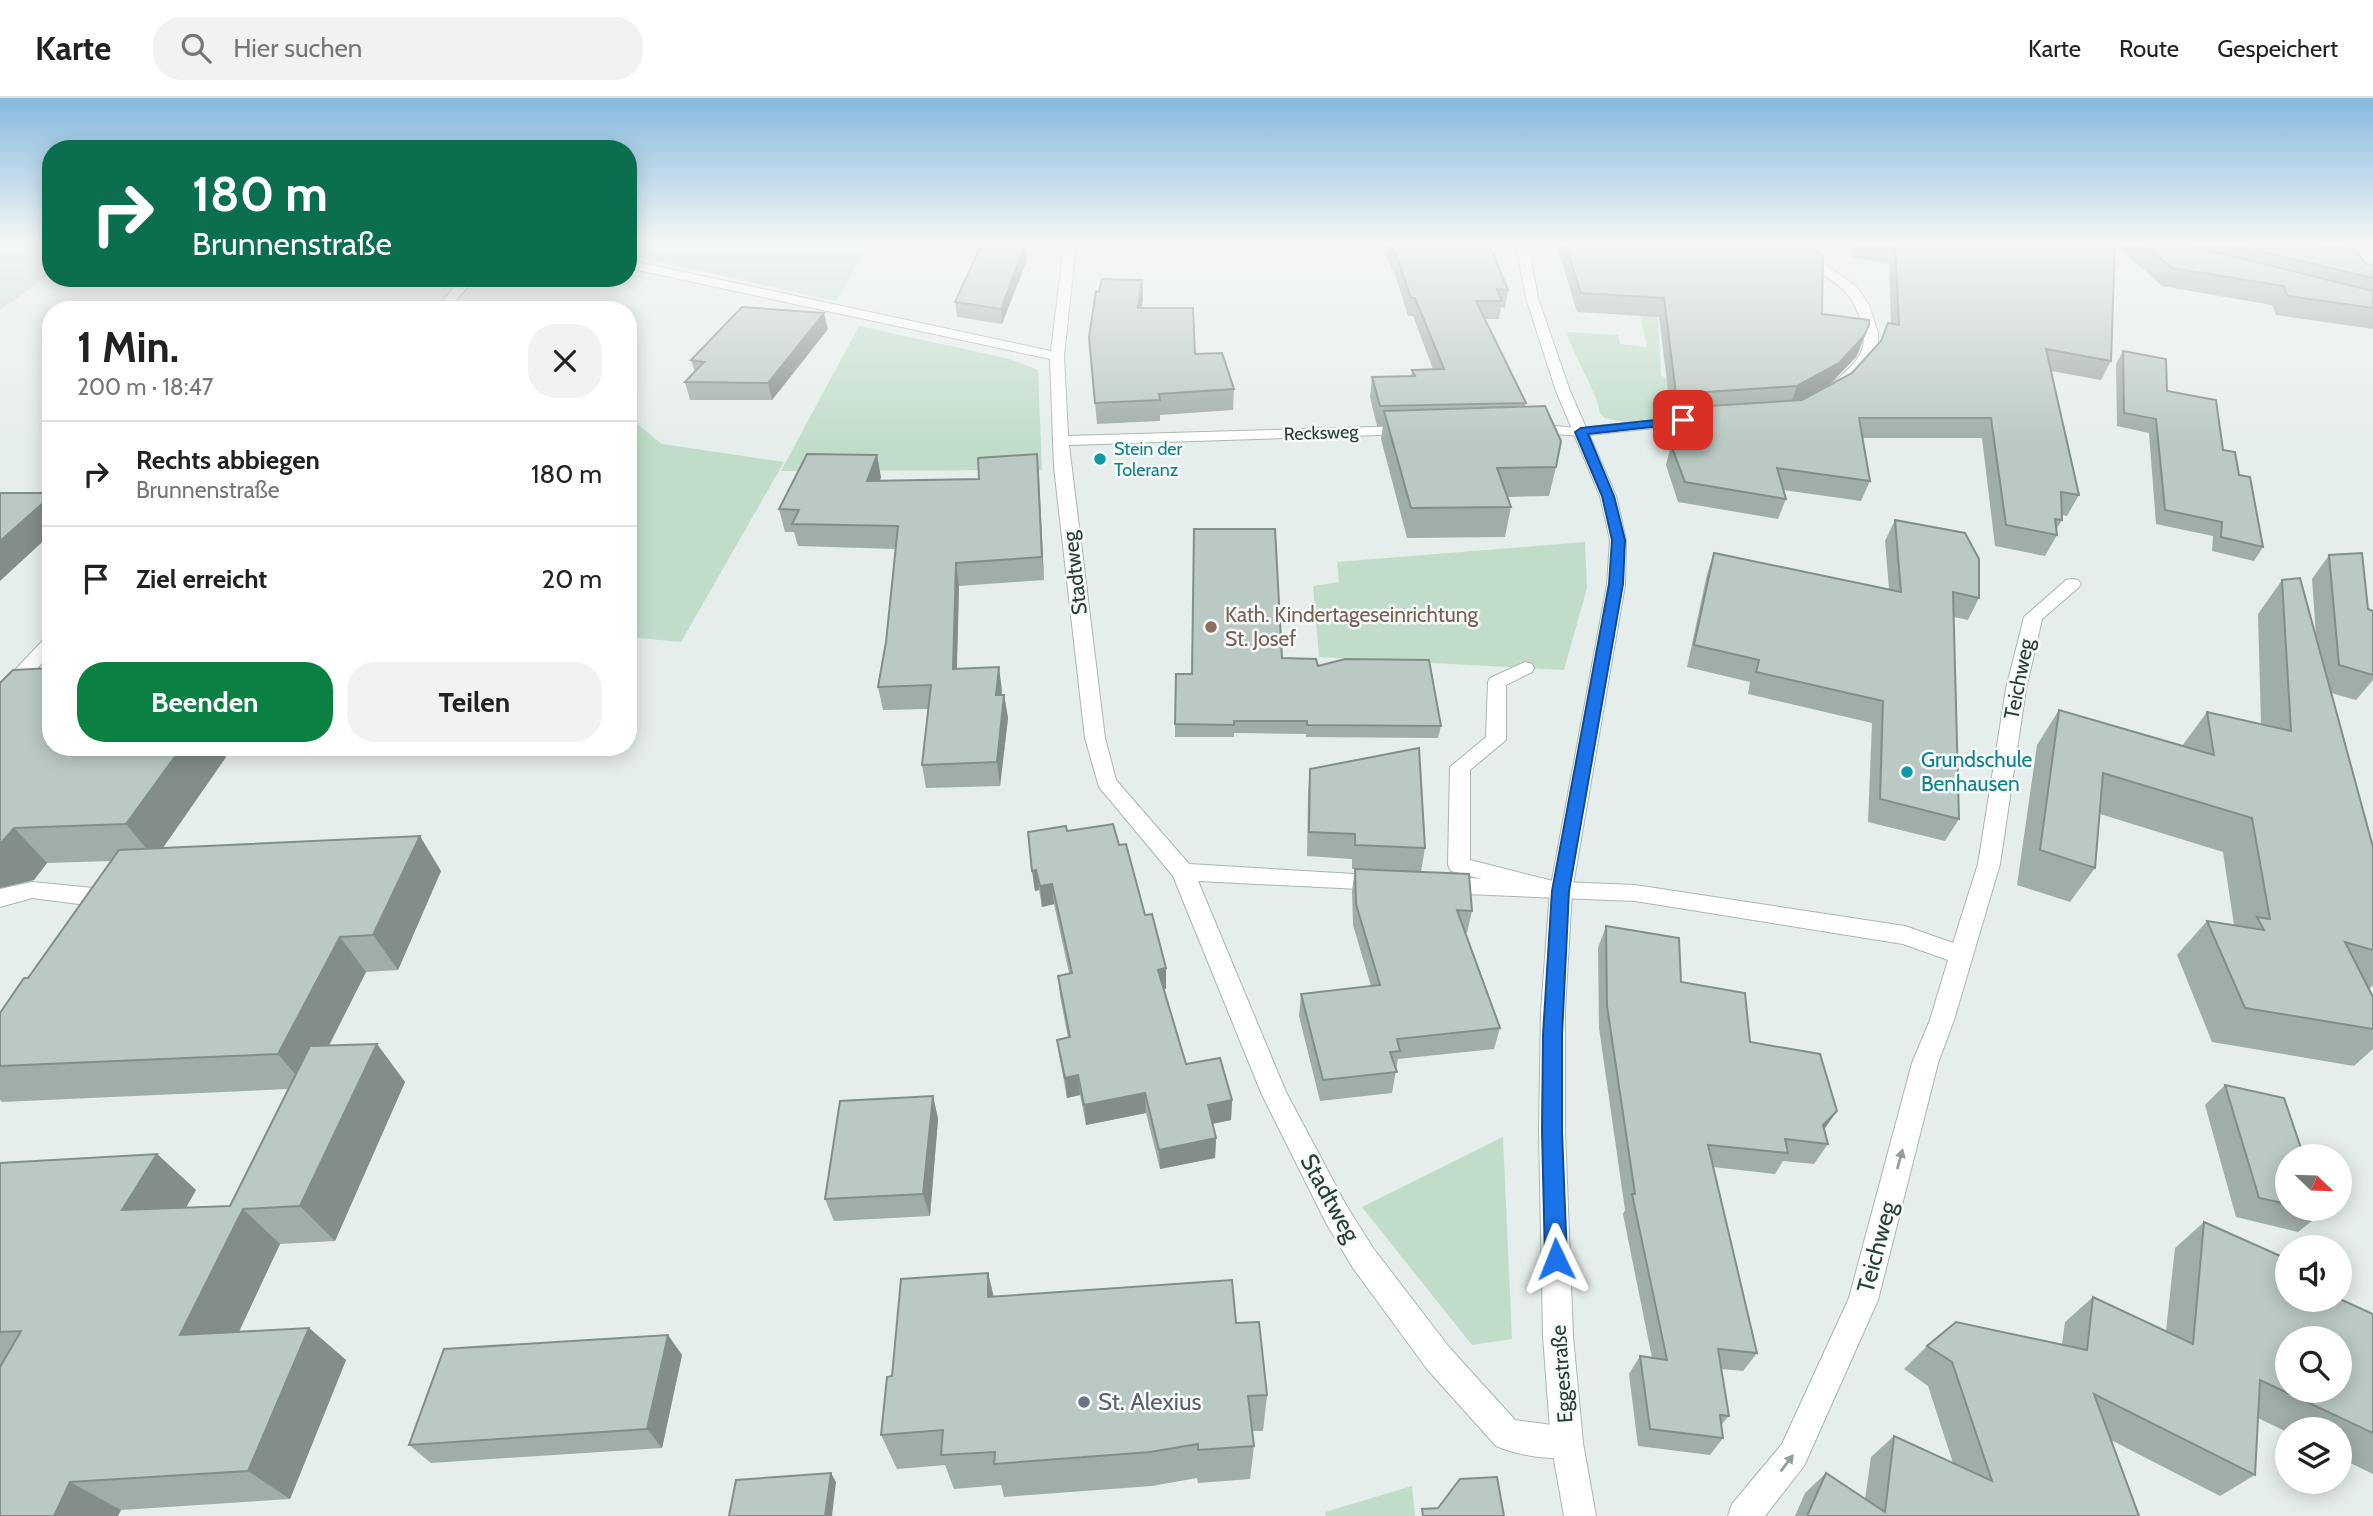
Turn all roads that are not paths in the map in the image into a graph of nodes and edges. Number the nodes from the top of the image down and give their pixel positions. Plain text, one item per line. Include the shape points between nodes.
1 (843, 310) edge
2 (1062, 310) edge
3 (1536, 310) edge
4 (1864, 310) edge
5 (1057, 356) junction
6 (1816, 400) edge
7 (1724, 418) edge
8 (1510, 429) edge
9 (1432, 430) edge
10 (1581, 432) junction
11 (1061, 441) junction
12 (2072, 584) dead end
13 (42, 652) edge
14 (1525, 667) dead end
15 (0, 698) edge
16 (1183, 872) junction
17 (1399, 883) edge
18 (1426, 884) edge
19 (1561, 891) junction
20 (0, 898) edge
21 (82, 932) edge
22 (1962, 956) junction
23 (1567, 1443) junction
24 (1580, 1516) edge
25 (1744, 1516) edge

1 - 5 street
2 - 5 street, Stadtweg
3 - 10 street, Eggestraße
4 - 6 street via 1871,333 1865,358 1838,388
5 - 11 street, Stadtweg
7 - 10 street
8 - 10 street
9 - 11 street, Recksweg
10 - 19 street, Eggestraße via 1608,496 1618,540 1616,584
11 - 16 street, Stadtweg via 1095,738 1106,782
12 - 22 street, Teichweg via 2033,617 2016,689 1989,864
13 - 15 street
14 - 19 street via 1497,682 1496,740 1460,766 1459,864
16 - 17 street
16 - 23 street, Stadtweg via 1275,1095 1363,1258 1438,1358 1507,1435
18 - 19 street
19 - 22 street via 1634,893 1905,935
19 - 23 street, Eggestraße via 1552,1131 1558,1336
20 - 21 street via 32,890 104,898
25 -> 22 street, Teichweg via 1793,1455 1863,1300 1925,1063
23 - 24 street, Eggestraße

